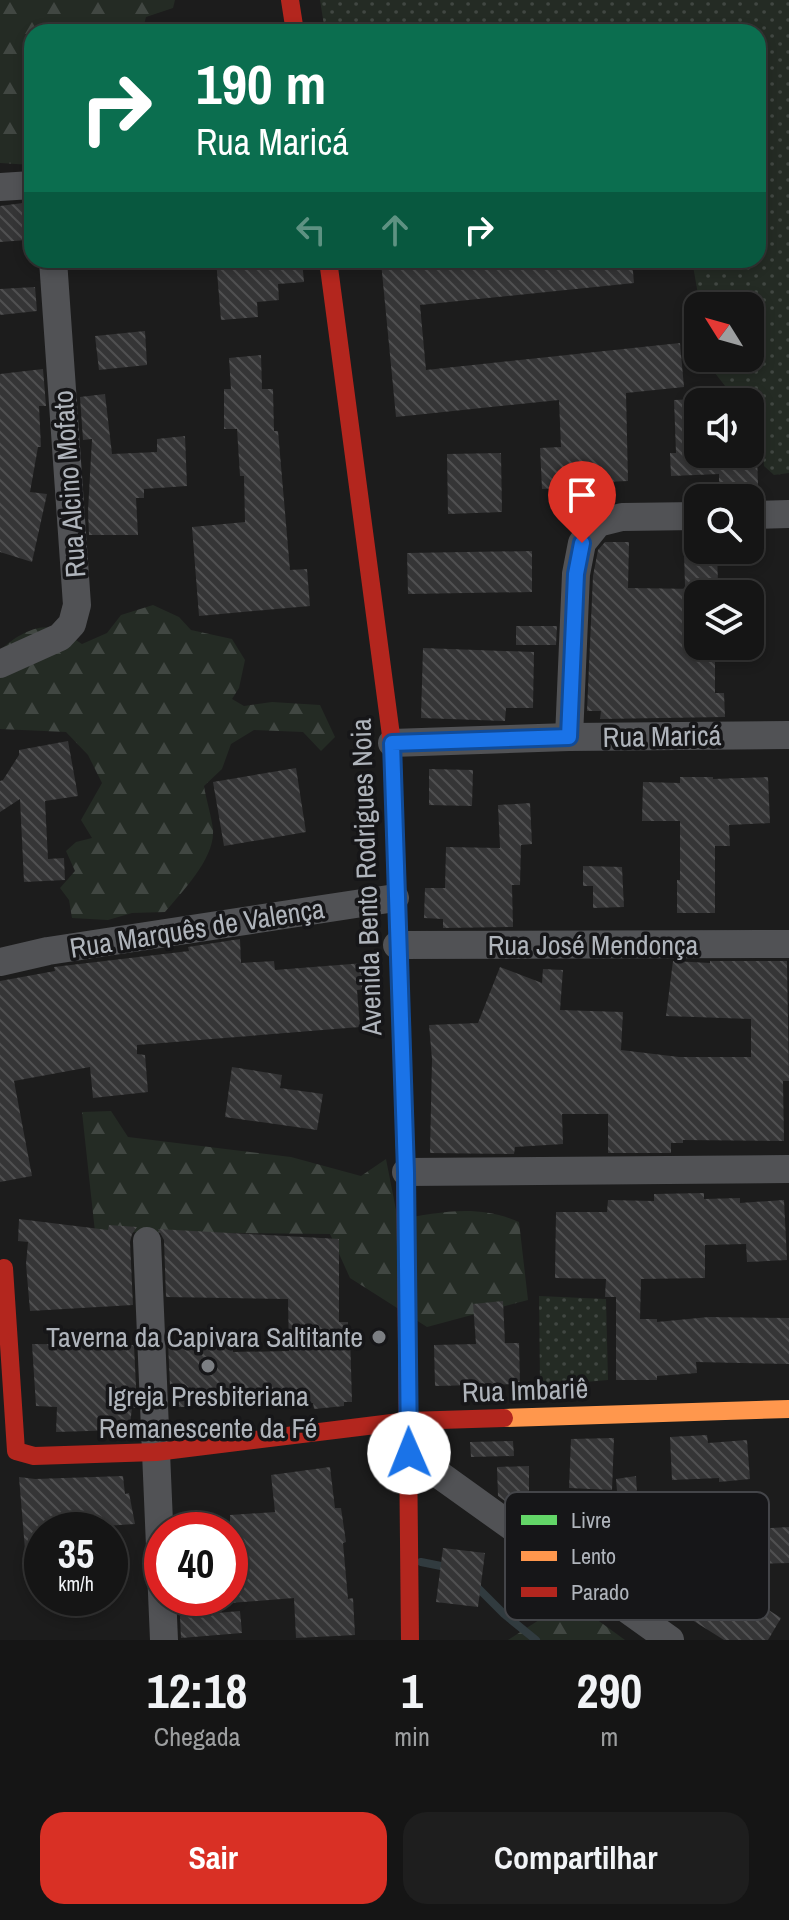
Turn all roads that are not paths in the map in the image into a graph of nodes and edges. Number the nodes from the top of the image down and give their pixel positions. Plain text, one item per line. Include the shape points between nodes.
1 (290, 0) edge
2 (294, 24) edge
3 (24, 186) edge
4 (0, 187) edge
5 (54, 268) edge
6 (329, 268) edge
7 (789, 514) edge
8 (764, 515) edge
9 (684, 516) edge
10 (0, 664) edge
11 (789, 735) edge
12 (569, 737) junction
13 (392, 743) junction
14 (395, 898) junction
15 (789, 944) edge
16 (397, 945) junction
17 (0, 962) edge
18 (789, 1169) edge
19 (406, 1172) junction
20 (147, 1241) dead end
21 (4, 1268) dead end
22 (789, 1409) edge
23 (408, 1421) junction
24 (156, 1452) junction
25 (409, 1453) junction
26 (505, 1522) edge
27 (642, 1620) edge
28 (164, 1640) edge
29 (410, 1640) edge
30 (670, 1640) edge

1 - 2 street
3 - 4 street
5 - 10 street, Rua Alcino Mofato via 77,605 72,624 60,637
6 - 13 street, Avenida Bento Rodrigues Noia
7 - 8 street
9 - 12 street via 622,517 598,523 582,543
11 - 12 street, Rua Maricá
12 - 13 street, Rua Maricá
13 - 14 street, Avenida Bento Rodrigues Noia
14 - 16 street, Avenida Bento Rodrigues Noia
14 - 17 street, Rua Marquês de Valença
15 - 16 street, Rua José Mendonça
16 - 19 street, Avenida Bento Rodrigues Noia
18 - 19 street
19 - 23 street, Avenida Bento Rodrigues Noia
20 - 24 street
21 - 24 street, Rua Imbariê via 16,1451 34,1456
22 - 23 street, Rua Imbariê
23 - 24 street, Rua Imbariê
23 - 25 street, Avenida Bento Rodrigues Noia
24 - 28 street
25 - 26 street
25 - 29 street, Avenida Bento Rodrigues Noia
27 - 30 street

